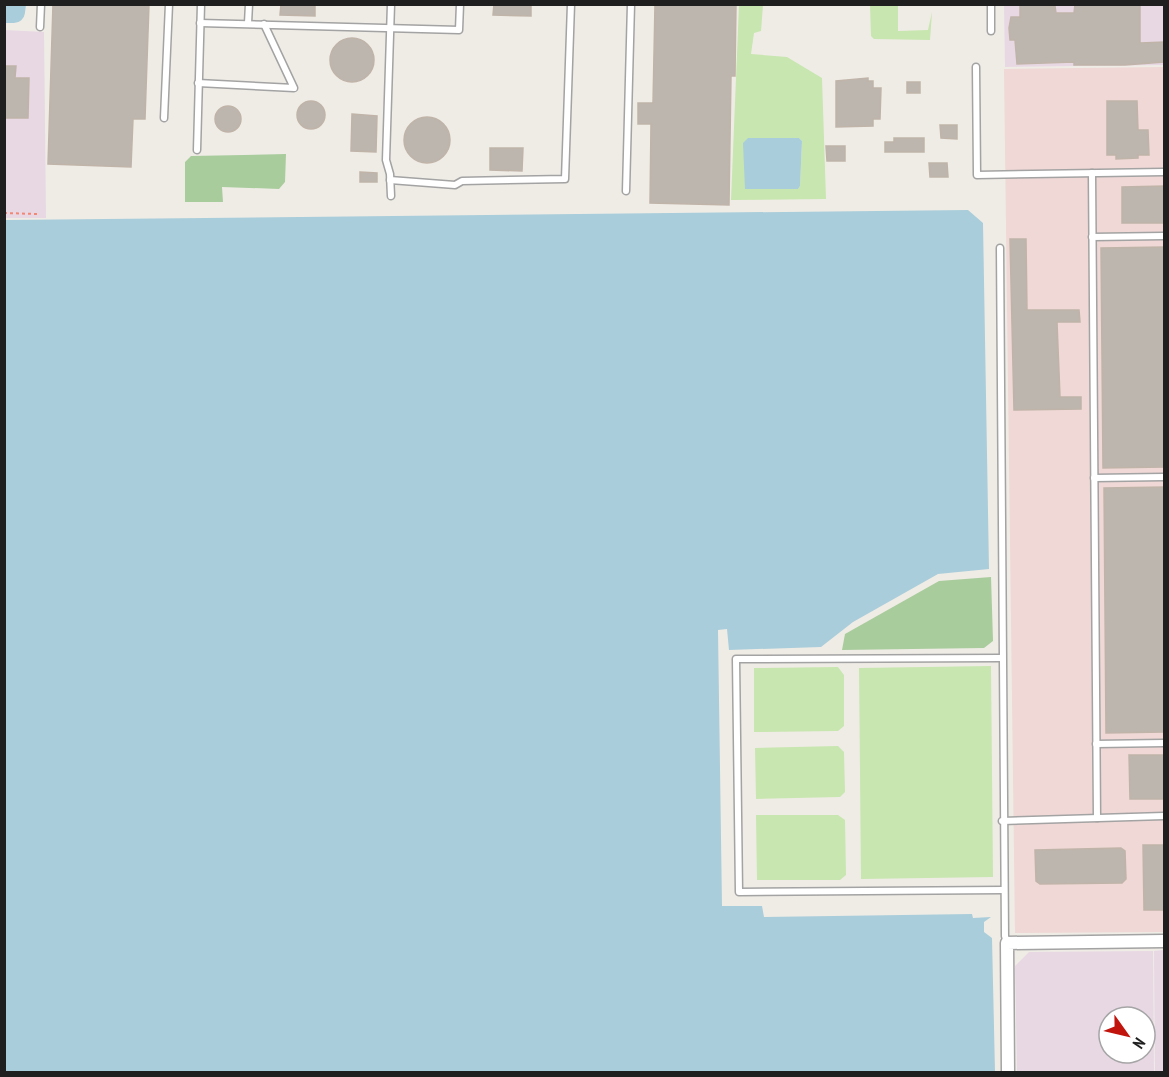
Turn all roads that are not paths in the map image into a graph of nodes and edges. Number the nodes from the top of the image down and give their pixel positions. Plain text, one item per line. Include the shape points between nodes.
1 (41, 4) edge
2 (169, 4) edge
3 (201, 4) edge
4 (249, 4) edge
5 (391, 4) edge
6 (460, 4) edge
7 (571, 4) edge
8 (631, 4) edge
9 (991, 4) edge
10 (200, 23) junction
11 (248, 23) junction
12 (264, 24) junction
13 (40, 27) dead end
14 (390, 28) junction
15 (992, 32) dead end
16 (976, 67) dead end
17 (198, 83) junction
18 (164, 118) dead end
19 (196, 150) dead end
20 (1164, 172) edge
21 (1092, 173) junction
22 (390, 180) junction
23 (626, 191) dead end
24 (391, 196) dead end
25 (1164, 236) edge
26 (1092, 237) junction
27 (1000, 248) dead end
28 (1164, 477) edge
29 (1094, 478) junction
30 (1001, 658) junction
31 (1164, 743) edge
32 (1096, 744) junction
33 (1164, 816) edge
34 (1097, 818) junction
35 (1002, 821) junction
36 (1004, 890) junction
37 (1164, 941) edge
38 (1007, 943) junction
39 (1008, 1072) edge

1 - 13 lane
2 - 18 lane
3 - 10 lane
4 - 11 lane
5 - 14 lane
6 - 14 lane via 459,30
7 - 22 lane via 565,179 455,185
8 - 23 lane
9 - 15 lane
10 - 11 lane
10 - 17 lane
11 - 12 lane
12 - 14 lane
12 - 17 lane via 294,88
14 - 22 lane via 386,160
16 - 21 lane via 976,175
17 - 19 lane
20 - 21 lane
21 - 26 lane
22 - 24 lane
25 - 26 lane
26 - 29 lane
27 - 30 lane
28 - 29 lane
29 - 32 lane
30 - 35 lane
30 - 36 lane via 736,659 739,892
31 - 32 lane
32 - 34 lane
33 - 34 lane
34 - 35 lane
35 - 36 lane
36 - 38 lane
37 - 38 street
38 - 39 street

